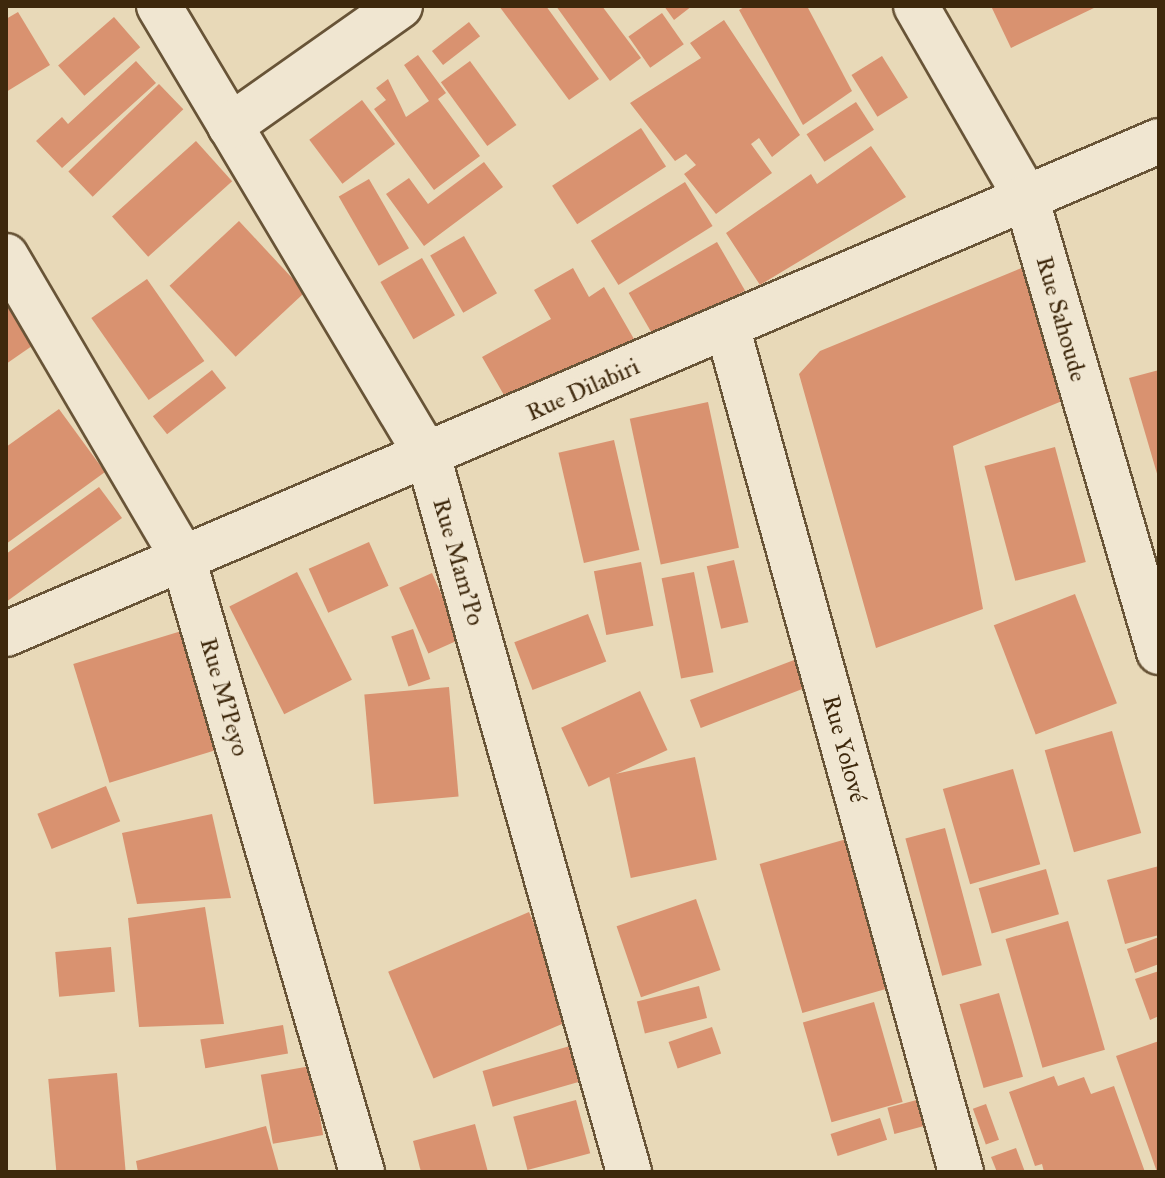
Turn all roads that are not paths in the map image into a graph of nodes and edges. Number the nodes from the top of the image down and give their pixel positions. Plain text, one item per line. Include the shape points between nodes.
1 (159, 6) edge
2 (400, 6) edge
3 (916, 6) edge
4 (230, 126) junction
5 (1159, 141) edge
6 (1026, 197) junction
7 (6, 256) edge
8 (727, 326) junction
9 (429, 459) junction
10 (183, 558) junction
11 (6, 634) edge
12 (1159, 652) edge
13 (362, 1172) edge
14 (629, 1172) edge
15 (961, 1172) edge

1 - 4 street, Rue Mam'Po
2 - 4 street
3 - 6 street, Rue Sahoude
4 - 9 street, Rue Mam'Po
5 - 6 street, Rue Dilabiri
6 - 8 street, Rue Dilabiri
6 - 12 street, Rue Sahoude
7 - 10 street, Rue M'Peyo
8 - 9 street, Rue Dilabiri
8 - 15 street, Rue Yolové
9 - 10 street, Rue Dilabiri
9 - 14 street, Rue Mam'Po
10 - 11 street, Rue Dilabiri
10 - 13 street, Rue M'Peyo

